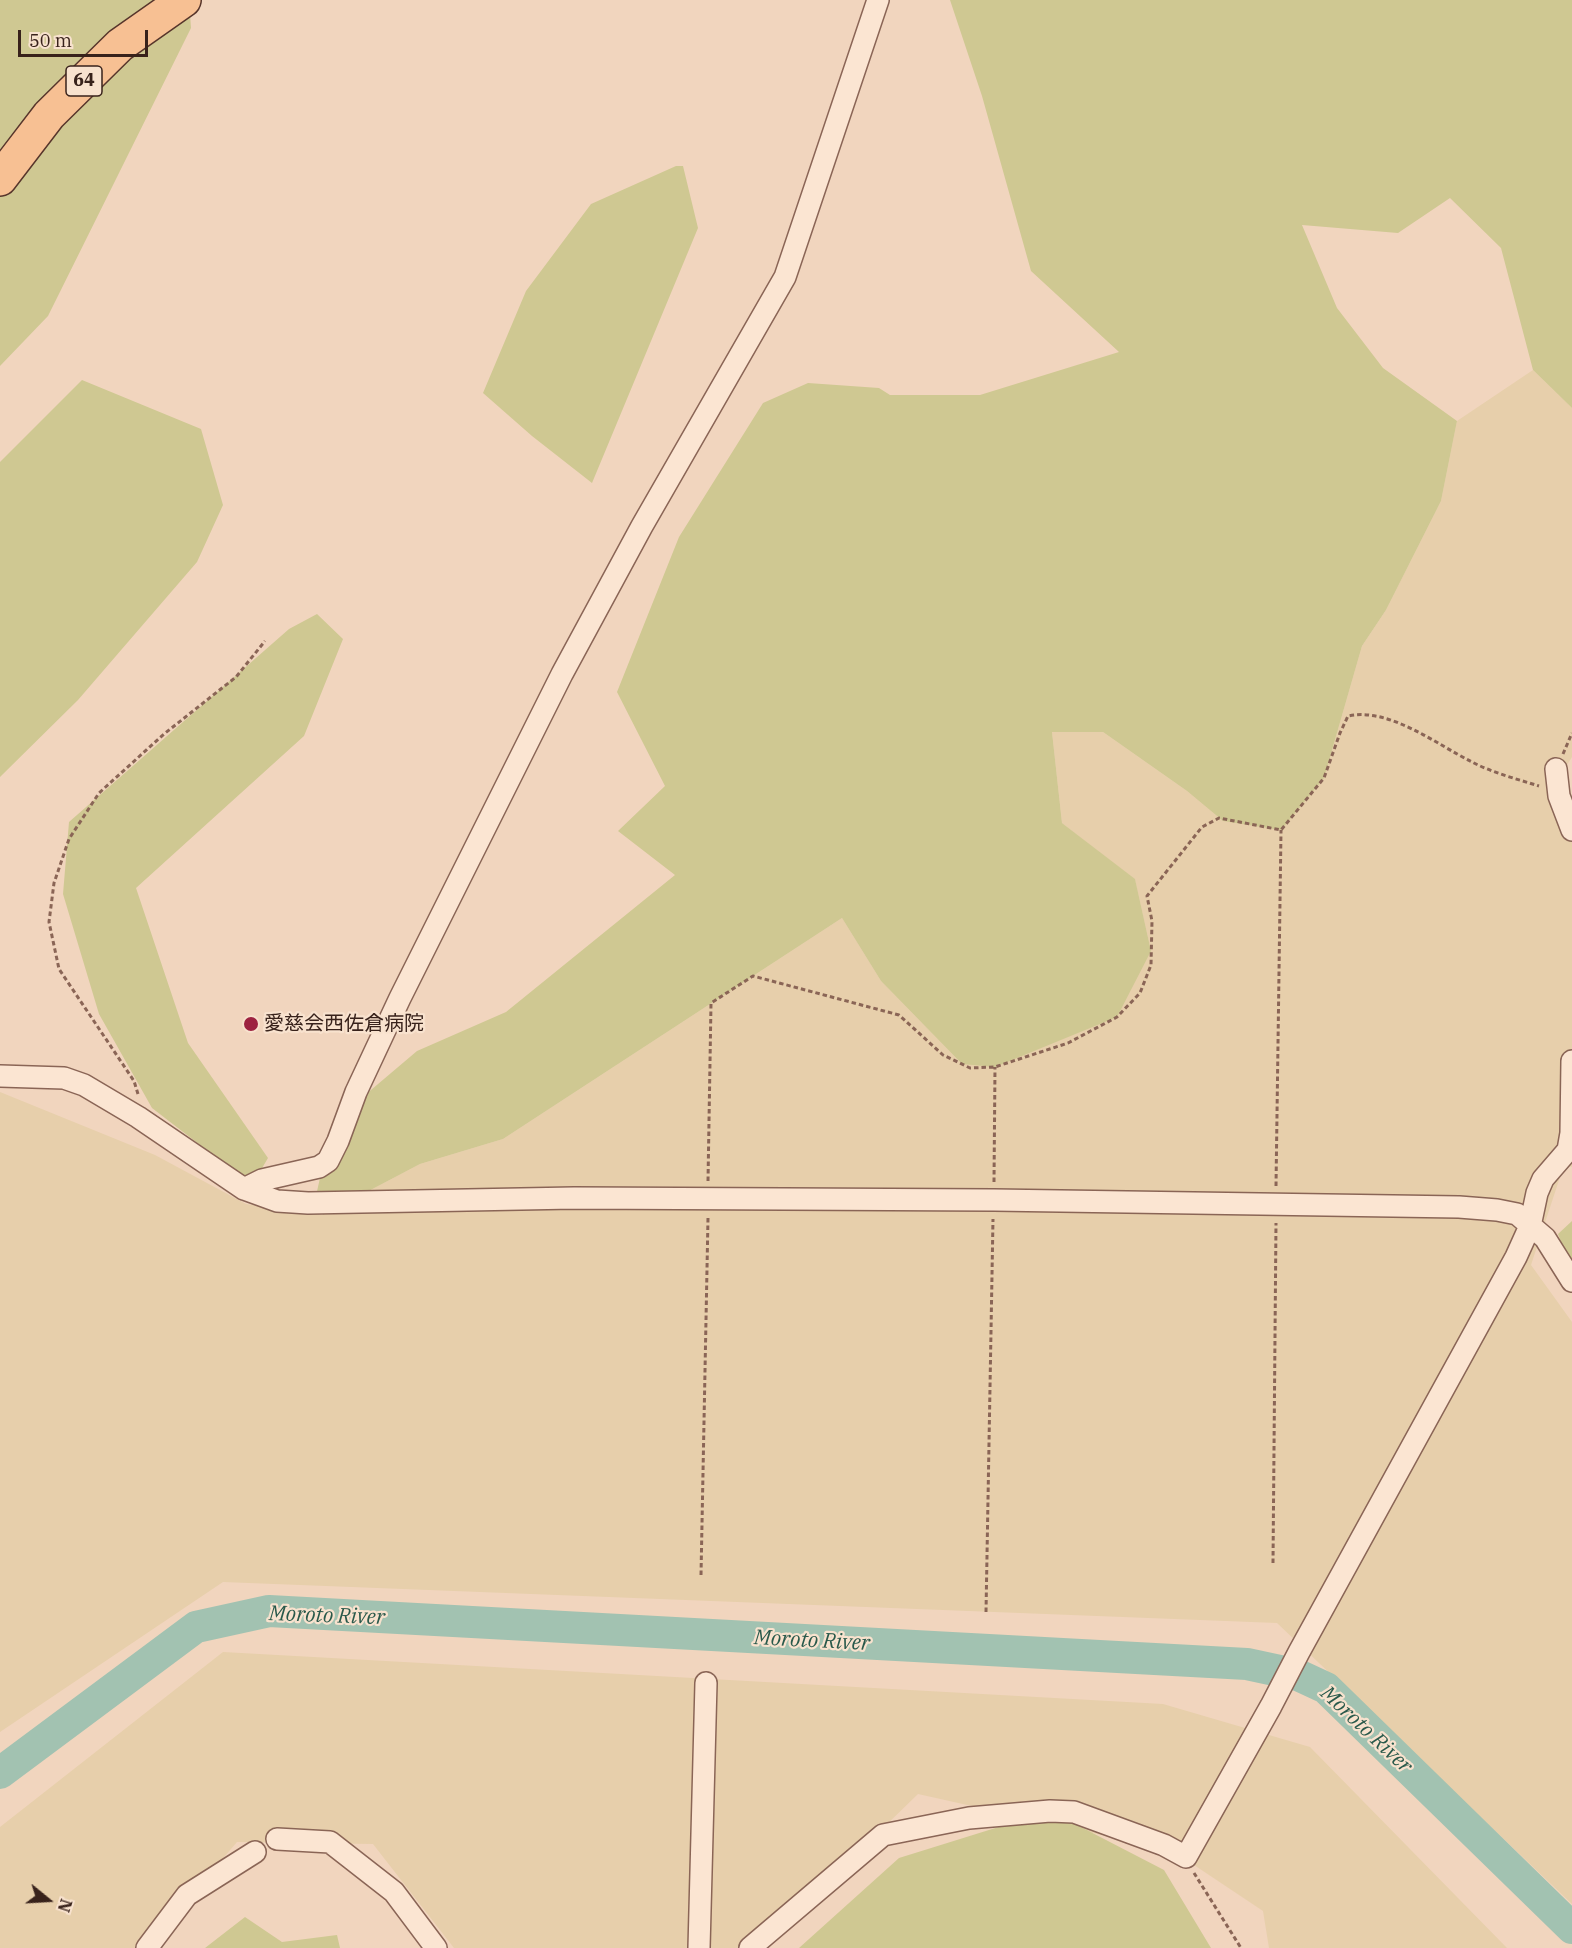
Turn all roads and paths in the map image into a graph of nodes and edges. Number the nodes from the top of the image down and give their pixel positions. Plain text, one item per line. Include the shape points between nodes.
1 (184, 0) edge
2 (878, 0) edge
3 (0, 179) edge
4 (265, 641) dead end
5 (1556, 769) dead end
6 (1566, 791) edge
7 (1572, 830) edge
8 (995, 1067) junction
9 (1572, 1073) edge
10 (0, 1076) edge
11 (138, 1117) junction
12 (244, 1188) junction
13 (708, 1198) junction
14 (994, 1200) junction
15 (1530, 1226) junction
16 (1572, 1281) edge
17 (701, 1575) dead end
18 (986, 1612) dead end
19 (706, 1683) dead end
20 (277, 1839) dead end
21 (255, 1852) dead end
22 (1186, 1857) junction
23 (147, 1948) edge
24 (436, 1948) edge
25 (699, 1948) edge
26 (750, 1948) edge
27 (1241, 1948) edge

1 - 3 main road, 64 via 120,45 49,115
2 - 12 street via 785,277 562,674 400,998 356,1092 339,1141 328,1161 319,1167
4 - 11 path via 236,677 164,734 99,793 69,839 54,883 49,922 59,969 134,1081 139,1095
5 - 6 street
6 - 7 street
6 - 8 path via 1541,787 1474,763 1397,722 1361,713 1348,716 1324,778 1281,830 1219,818 1202,827 1147,896 1152,921 1151,965 1140,993 1117,1017 1068,1042
8 - 13 path via 970,1068 943,1055 899,1015 753,976 711,1003
8 - 14 path
9 - 15 street via 1568,1150 1543,1179
10 - 11 street via 64,1078 84,1085
11 - 12 street
12 - 13 street via 277,1201 308,1203
13 - 14 street
13 - 17 path
14 - 15 street via 1459,1207 1516,1214
14 - 18 path
15 - 16 street via 1545,1238
15 - 22 street
19 - 25 street
20 - 24 street via 330,1842 394,1892
21 - 23 street via 187,1895
22 - 26 street via 1074,1812 969,1818 883,1835
22 - 27 path

